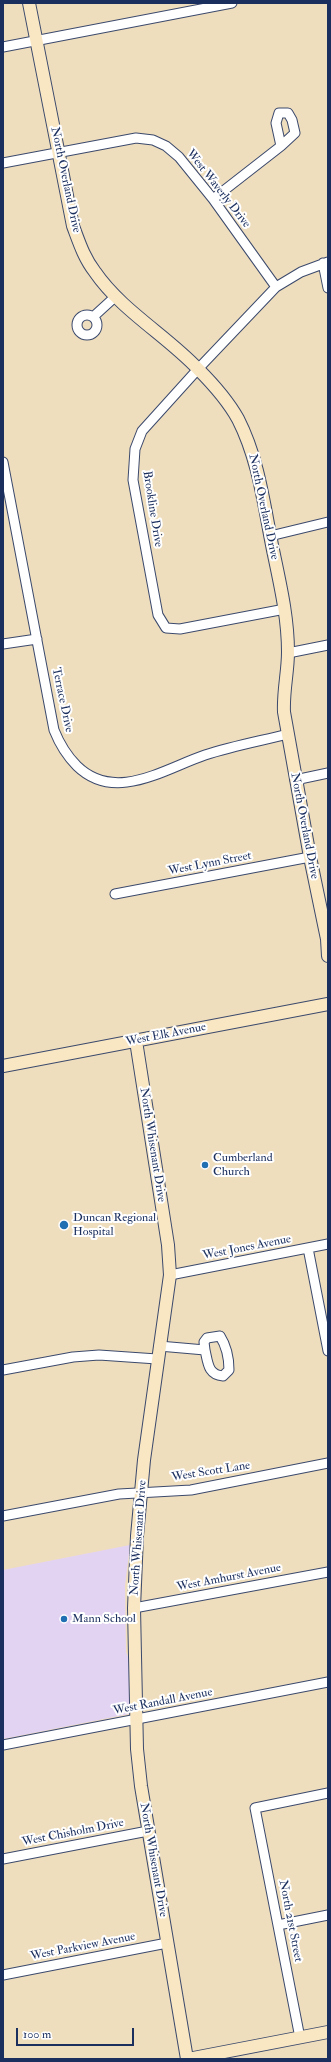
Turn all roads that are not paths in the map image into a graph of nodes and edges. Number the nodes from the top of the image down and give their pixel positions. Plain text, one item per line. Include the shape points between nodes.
1 (29, 3) edge
2 (232, 3) edge
3 (37, 41) junction
4 (3, 47) edge
5 (281, 146) dead end
6 (58, 151) junction
7 (3, 163) edge
8 (213, 199) junction
9 (326, 263) edge
10 (276, 287) junction
11 (328, 288) edge
12 (116, 296) junction
13 (93, 317) dead end
14 (198, 369) junction
15 (3, 462) edge
16 (328, 522) edge
17 (270, 536) junction
18 (285, 609) junction
19 (37, 638) junction
20 (3, 644) edge
21 (328, 645) edge
22 (288, 653) junction
23 (288, 734) junction
24 (328, 773) edge
25 (295, 780) junction
26 (310, 857) junction
27 (115, 894) dead end
28 (328, 956) edge
29 (328, 1004) edge
30 (136, 1041) junction
31 (3, 1066) edge
32 (328, 1244) edge
33 (308, 1248) junction
34 (170, 1275) junction
35 (159, 1346) junction
36 (205, 1350) dead end
37 (328, 1351) edge
38 (157, 1359) junction
39 (3, 1370) edge
40 (328, 1463) edge
41 (142, 1492) junction
42 (3, 1516) edge
43 (328, 1572) edge
44 (134, 1608) junction
45 (328, 1682) edge
46 (136, 1719) junction
47 (3, 1745) edge
48 (328, 1794) edge
49 (148, 1831) junction
50 (3, 1859) edge
51 (328, 1915) edge
52 (278, 1925) junction
53 (168, 1943) junction
54 (3, 1975) edge
55 (328, 2032) edge
56 (300, 2038) junction
57 (188, 2059) edge

1 - 3 street, North Overland Drive
2 - 3 street
3 - 4 street
3 - 6 street, North Overland Drive
5 - 8 street
6 - 7 street, West Waverly Drive
6 - 8 street, West Waverly Drive via 136,138 153,140 166,146 179,157
6 - 12 street, North Overland Drive via 74,226 83,252 95,273
8 - 10 street, West Waverly Drive
9 - 10 street, Brookline Drive via 301,272
9 - 11 street
10 - 14 street, Brookline Drive
12 - 13 street
12 - 14 street, North Overland Drive
14 - 17 street, North Overland Drive via 237,418 251,450
14 - 18 street, Brookline Drive via 142,431 135,449 133,480 158,615 166,628 180,629
15 - 19 street, Terrace Drive
16 - 17 street
17 - 18 street, North Overland Drive
18 - 22 street, North Overland Drive
19 - 20 street
19 - 23 street, Terrace Drive via 54,730 60,746 83,771 97,779 113,783 133,782 204,756
21 - 22 street
22 - 23 street, North Overland Drive via 283,694
23 - 25 street, North Overland Drive
24 - 25 street
25 - 26 street, North Overland Drive
26 - 27 street, West Lynn Street
26 - 28 street, North Overland Drive via 327,938
29 - 30 street, West Elk Avenue
30 - 31 street, West Elk Avenue
30 - 34 street, North Whisenant Drive via 168,1245
32 - 33 street, West Jones Avenue
33 - 34 street, West Jones Avenue
33 - 37 street
34 - 35 street, North Whisenant Drive
35 - 36 street
35 - 38 street, North Whisenant Drive
38 - 39 street via 99,1355 72,1357
38 - 41 street, North Whisenant Drive
40 - 41 street, West Scott Lane via 192,1490
41 - 42 street, West Scott Lane
41 - 44 street, North Whisenant Drive
43 - 44 street, West Amhurst Avenue
44 - 46 street, North Whisenant Drive
45 - 46 street, West Randall Avenue
46 - 47 street, West Randall Avenue
46 - 49 street, North Whisenant Drive via 140,1779
48 - 52 street, North 21st Street via 255,1808
49 - 50 street, West Chisholm Drive
49 - 53 street, North Whisenant Drive
51 - 52 street
52 - 56 street, North 21st Street
53 - 54 street, West Parkview Avenue
53 - 57 street, North Whisenant Drive
55 - 56 street
56 - 57 street

